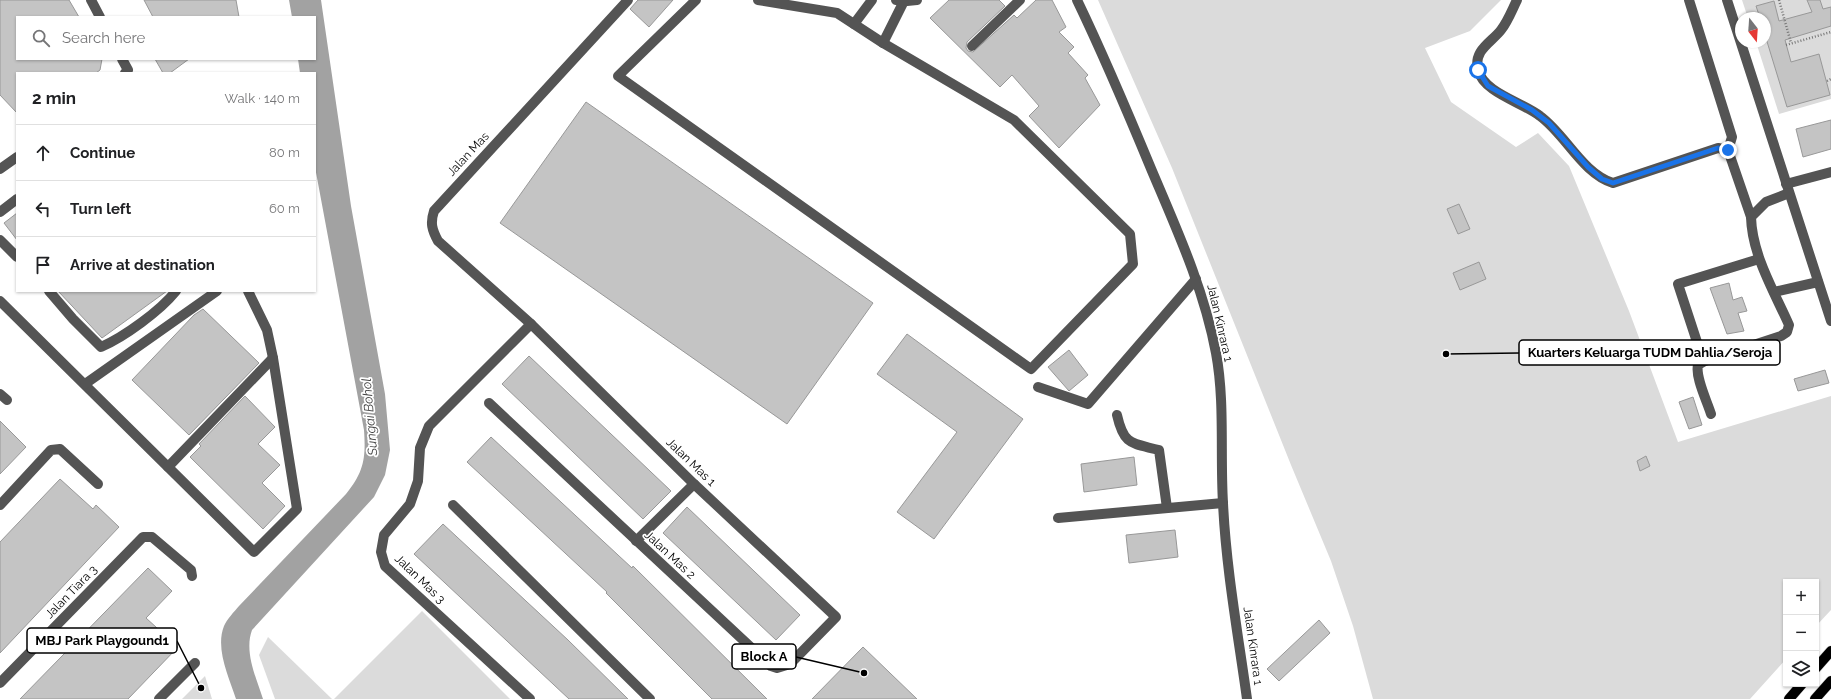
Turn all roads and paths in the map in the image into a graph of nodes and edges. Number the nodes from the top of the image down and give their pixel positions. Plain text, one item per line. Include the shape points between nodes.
1 (92, 0) edge
2 (628, 0) edge
3 (696, 0) edge
4 (758, 0) edge
5 (872, 0) edge
6 (917, 0) edge
7 (1020, 0) edge
8 (1076, 0) edge
9 (1517, 0) edge
10 (1689, 0) edge
11 (1727, 0) edge
12 (1779, 0) edge
13 (900, 1) edge
14 (100, 16) edge
15 (854, 24) junction
16 (1831, 32) edge
17 (883, 43) junction
18 (1790, 43) junction
19 (1786, 44) dead end
20 (972, 46) dead end
21 (122, 60) edge
22 (128, 72) edge
23 (1831, 79) edge
24 (1826, 81) dead end
25 (1728, 150) junction
26 (16, 158) edge
27 (0, 169) edge
28 (1831, 172) edge
29 (1788, 189) junction
30 (16, 201) edge
31 (0, 212) edge
32 (1751, 217) junction
33 (0, 240) edge
34 (16, 256) edge
35 (1759, 259) junction
36 (1196, 279) junction
37 (1818, 282) junction
38 (50, 292) edge
39 (175, 292) edge
40 (216, 292) edge
41 (248, 292) edge
42 (1774, 292) junction
43 (0, 301) edge
44 (1831, 321) edge
45 (530, 324) junction
46 (1697, 342) dead end
47 (273, 358) junction
48 (85, 384) junction
49 (1038, 387) dead end
50 (489, 403) dead end
51 (1711, 414) dead end
52 (1117, 415) dead end
53 (168, 468) junction
54 (98, 484) dead end
55 (694, 484) junction
56 (1222, 503) junction
57 (0, 505) edge
58 (454, 505) dead end
59 (1167, 508) junction
60 (1058, 518) dead end
61 (636, 541) junction
62 (192, 576) dead end
63 (836, 617) joint
64 (1831, 651) edge
65 (195, 663) dead end
66 (1819, 665) edge
67 (1831, 681) edge
68 (0, 683) edge
69 (1799, 687) edge
70 (159, 699) edge
71 (530, 699) edge
72 (650, 699) edge
73 (1247, 699) edge
74 (1789, 699) edge
75 (1814, 699) edge

1 - 14 street
2 - 45 street, Jalan Mas via 434,210 431,225 438,241
3 - 17 street via 618,76 1031,369 1133,264 1130,234 1014,120
4 - 15 street via 837,13
5 - 15 street
6 - 13 street
7 - 20 street
8 - 36 street, Jalan Kinrara 1 via 1111,74 1183,242
9 - 25 street via 1500,32 1483,46 1478,59 1478,70 1488,86 1532,110 1549,123 1602,179 1613,183 1718,148
10 - 25 street via 1732,137
11 - 29 street
12 - 18 path
13 - 17 street
15 - 17 street
16 - 18 path
18 - 19 path
21 - 22 street
23 - 24 path
25 - 32 street
26 - 27 street
28 - 29 street
29 - 32 street via 1766,202
29 - 37 street
30 - 31 street
32 - 35 street via 1751,234
33 - 34 street
35 - 42 street
35 - 46 street via 1678,284
36 - 49 street via 1088,404
36 - 56 street, Jalan Kinrara 1 via 1216,354 1220,389
37 - 42 street
37 - 44 street
38 - 39 street via 101,347 116,340 168,301
40 - 48 street
41 - 47 street via 267,330
42 - 51 street via 1789,325 1787,332 1698,365 1698,378
43 - 48 street
45 - 55 street, Jalan Mas 1
45 - 71 street, Jalan Mas 3 via 429,426 420,448 418,482 410,504 384,535 381,552 385,566
47 - 53 street
47 - 53 street via 297,509 254,552
48 - 53 street
50 - 61 street, Jalan Mas 2
52 - 59 street via 1121,432 1130,443 1159,450
54 - 57 street via 60,449 51,450
55 - 61 street
55 - 63 street, Jalan Mas 1
56 - 59 street
56 - 73 street, Jalan Kinrara 1
58 - 72 street
59 - 60 street
61 - 63 street, Jalan Mas 2 via 771,666 777,668 790,664
62 - 68 street, Jalan Tiara 3 via 190,570 152,538 143,537
64 - 66 main road
65 - 70 street
67 - 75 main road
69 - 74 main road

